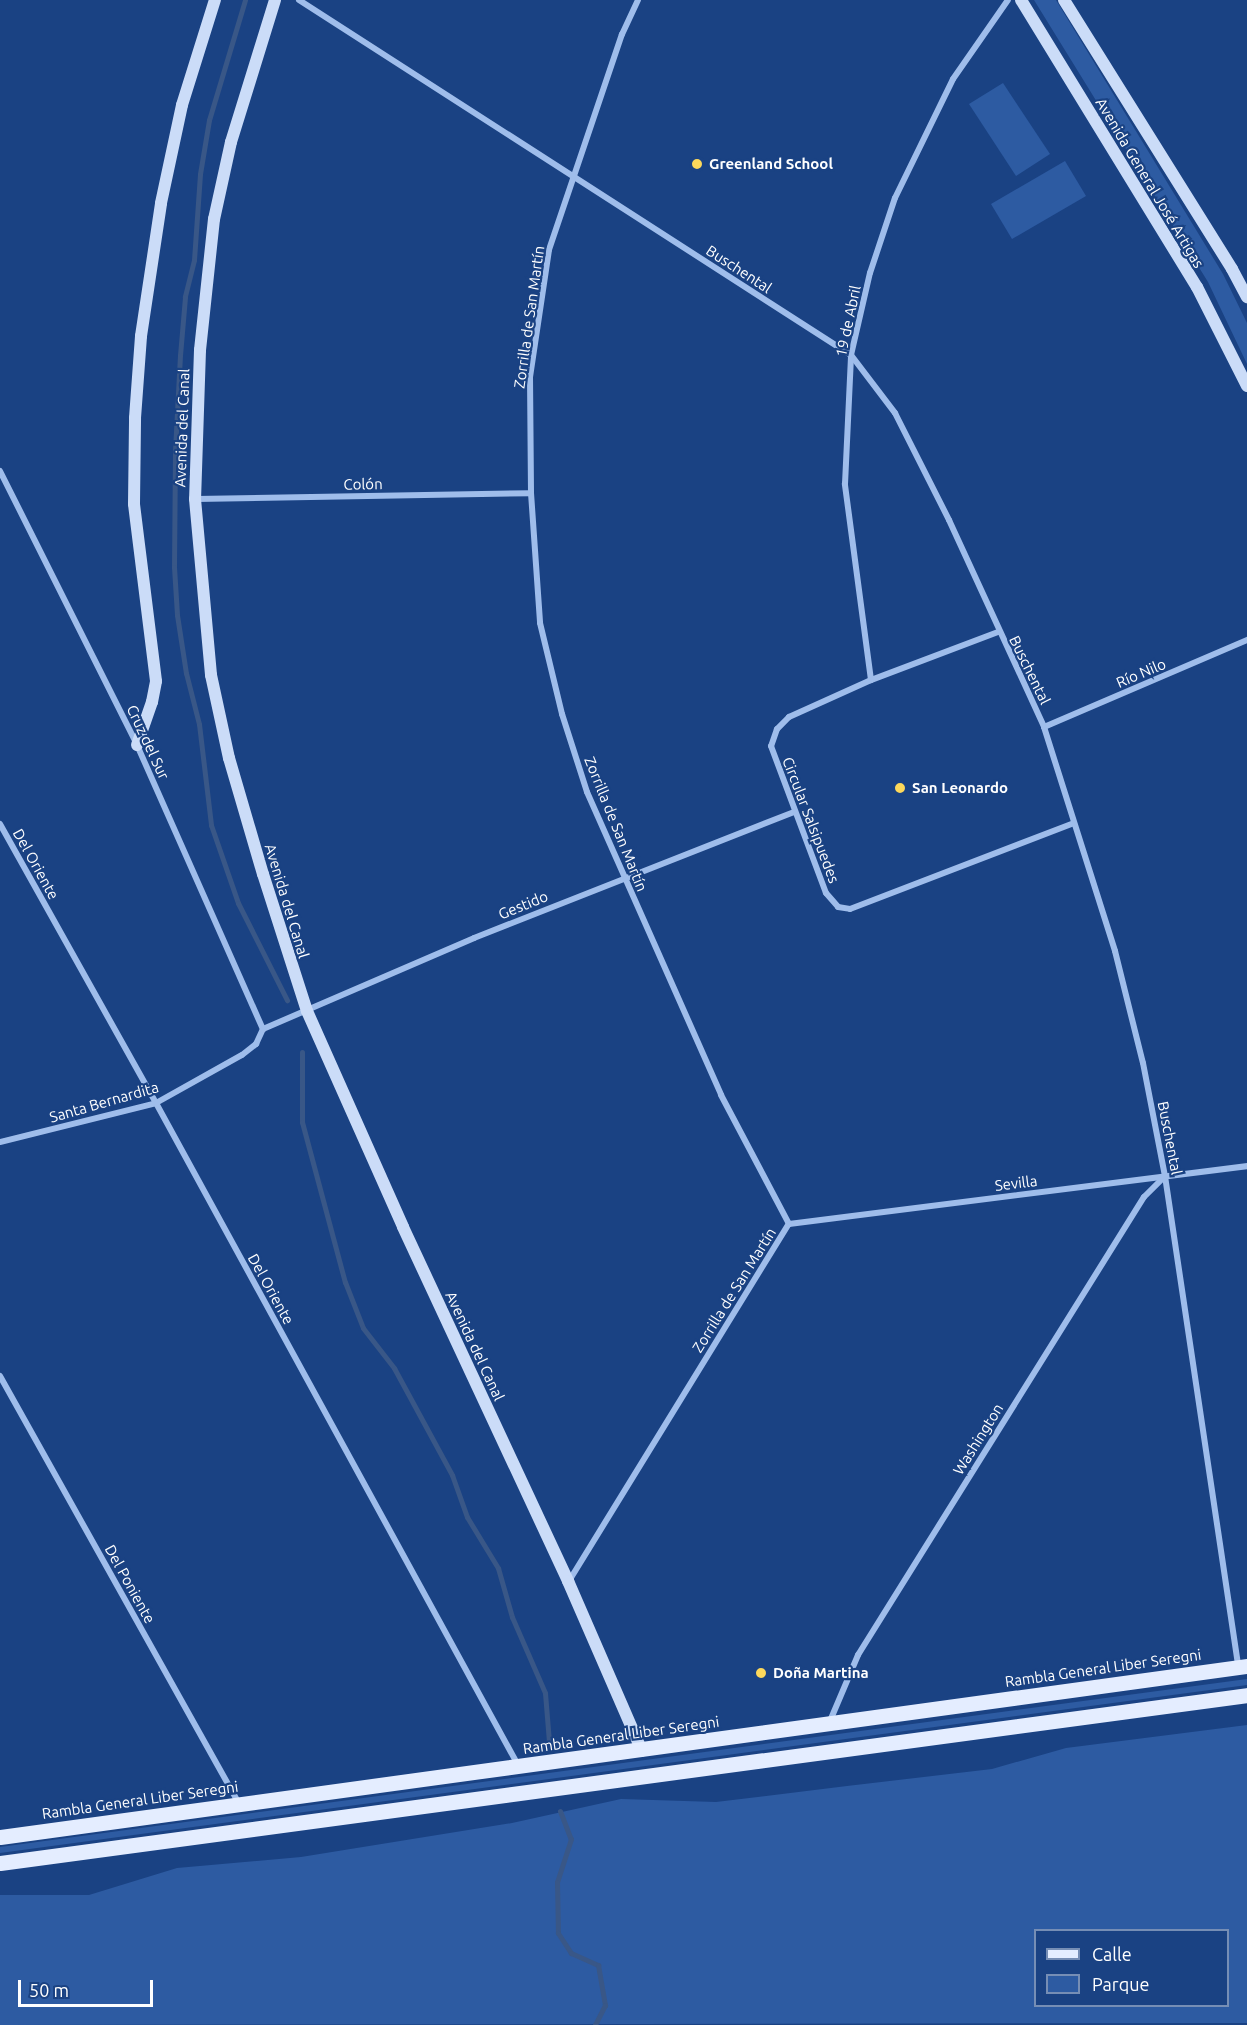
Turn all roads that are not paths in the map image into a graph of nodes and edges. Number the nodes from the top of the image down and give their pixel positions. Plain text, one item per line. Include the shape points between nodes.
1 (215, 0) edge
2 (275, 0) edge
3 (299, 0) edge
4 (638, 0) edge
5 (1008, 0) edge
6 (1021, 0) edge
7 (1064, 0) edge
8 (572, 175) junction
9 (1247, 297) edge
10 (851, 355) junction
11 (1247, 386) edge
12 (0, 471) edge
13 (531, 493) junction
14 (195, 499) junction
15 (998, 632) junction
16 (1247, 640) edge
17 (871, 680) junction
18 (1044, 727) junction
19 (137, 745) junction
20 (794, 812) junction
21 (1074, 823) junction
22 (0, 825) edge
23 (625, 878) junction
24 (307, 1011) junction
25 (263, 1029) junction
26 (156, 1103) junction
27 (0, 1143) edge
28 (1247, 1166) edge
29 (1165, 1176) junction
30 (789, 1224) junction
31 (0, 1376) edge
32 (568, 1581) junction
33 (1243, 1667) edge
34 (1247, 1695) edge
35 (829, 1725) junction
36 (642, 1751) junction
37 (519, 1767) junction
38 (240, 1805) junction
39 (0, 1837) edge
40 (0, 1863) edge

1 - 19 street via 182,105 161,203 141,336 134,504 156,681
2 - 14 street, Avenida del Canal via 231,142 214,219 200,350
3 - 8 street, Buschental
4 - 8 street, Zorrilla de San Martín
5 - 10 street, 19 de Abril via 953,79 895,198 870,273
6 - 11 street, Avenida General José Artigas via 1197,287
7 - 9 street, Avenida General José Artigas
8 - 10 street, Buschental
8 - 13 street, Zorrilla de San Martín via 549,250 530,377
10 - 15 street, Buschental via 895,413 949,520
10 - 17 street, 19 de Abril via 845,484
12 - 19 street, Cruz del Sur
13 - 14 street, Colón
13 - 23 street, Zorrilla de San Martín via 540,622 562,714 587,792
14 - 24 street, Avenida del Canal via 211,675 229,758
15 - 17 street, Circular Salsipuedes
15 - 18 street, Buschental
16 - 18 street, Río Nilo
17 - 20 street, Circular Salsipuedes via 789,717 777,729 771,746
18 - 21 street, Buschental
19 - 25 street, Cruz del Sur
20 - 21 street, Circular Salsipuedes via 826,893 838,907 850,909
20 - 23 street, Gestido
21 - 29 street, Buschental via 1114,951 1143,1063
22 - 26 street, Del Oriente
23 - 24 street, Gestido
23 - 30 street, Zorrilla de San Martín via 721,1095
24 - 25 street, Gestido
24 - 32 street, Avenida del Canal
25 - 26 street, Santa Bernardita via 256,1044 242,1055
26 - 27 street, Santa Bernardita
26 - 37 street, Del Oriente
28 - 29 street, Sevilla
29 - 30 street, Sevilla
29 - 33 street, Buschental
29 - 35 street, Washington via 1143,1197 858,1655
30 - 32 street, Zorrilla de San Martín
31 - 38 street, Del Poniente
32 - 36 street, Avenida del Canal
33 - 35 main road, Rambla General Liber Seregni
34 - 40 main road
35 - 36 main road, Rambla General Liber Seregni
36 - 37 main road, Rambla General Liber Seregni
37 - 38 main road, Rambla General Liber Seregni
38 - 39 main road, Rambla General Liber Seregni

